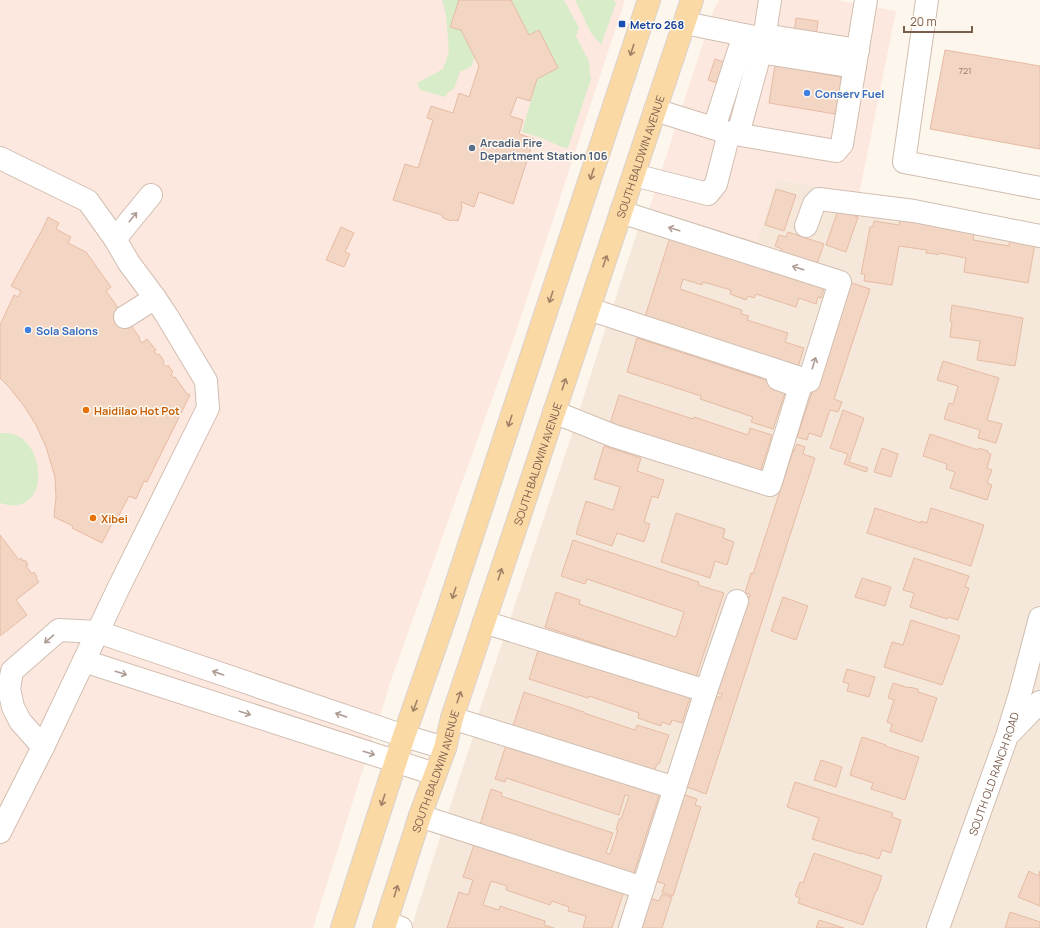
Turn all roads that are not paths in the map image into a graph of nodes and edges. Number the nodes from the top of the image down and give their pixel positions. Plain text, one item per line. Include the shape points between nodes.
1 (649, 0) edge
2 (692, 0) edge
3 (866, 0) edge
4 (927, 0) edge
5 (685, 23) junction
6 (757, 30) edge
7 (857, 51) junction
8 (655, 110) junction
9 (721, 130) junction
10 (0, 158) edge
11 (634, 175) junction
12 (1040, 188) edge
13 (151, 195) dead end
14 (621, 212) junction
15 (806, 226) dead end
16 (1040, 236) edge
17 (115, 239) junction
18 (155, 298) junction
19 (587, 314) junction
20 (125, 317) dead end
21 (554, 412) junction
22 (737, 601) dead end
23 (1040, 618) edge
24 (484, 622) junction
25 (98, 632) junction
26 (84, 662) junction
27 (706, 691) junction
28 (1040, 702) edge
29 (452, 718) junction
30 (404, 736) junction
31 (1007, 736) junction
32 (43, 747) junction
33 (445, 748) junction
34 (396, 761) junction
35 (435, 774) junction
36 (675, 788) junction
37 (420, 816) junction
38 (0, 832) edge
39 (643, 888) junction
40 (390, 926) edge
41 (342, 928) edge
42 (630, 928) edge
43 (938, 928) edge

1 -> 30 main road via 448,611
2 - 5 main road, SOUTH BALDWIN AVENUE
3 - 7 street
4 - 12 street via 904,162
5 - 6 street
5 - 8 main road, SOUTH BALDWIN AVENUE
6 - 7 street
6 - 7 street
6 - 9 street
6 - 9 street
7 - 9 street via 842,144 836,151
8 - 9 street
8 - 11 main road, SOUTH BALDWIN AVENUE
9 - 11 street via 716,184 708,194
10 - 17 street via 88,201
11 - 14 main road, SOUTH BALDWIN AVENUE
17 -> 13 street
19 -> 14 main road, SOUTH BALDWIN AVENUE
19 -> 14 street via 808,381 840,282
15 - 16 street via 814,204 819,199 914,211
17 - 18 street
18 - 20 street
18 - 25 street via 206,381 208,408
21 -> 19 main road, SOUTH BALDWIN AVENUE
19 - 21 street via 800,387 770,486 614,436
24 -> 21 main road, SOUTH BALDWIN AVENUE
22 - 27 street
23 - 31 street, SOUTH OLD RANCH ROAD
24 - 27 street
29 -> 24 main road, SOUTH BALDWIN AVENUE
25 - 26 street
30 -> 25 street
25 -> 32 street via 59,630 12,672 9,689 13,707 20,721
26 - 32 street
26 -> 34 street
27 - 36 street
28 - 31 street
29 - 33 main road, SOUTH BALDWIN AVENUE
29 - 36 street
30 - 33 street
30 - 34 main road
31 - 43 street, SOUTH OLD RANCH ROAD
32 - 38 street
33 - 35 main road, SOUTH BALDWIN AVENUE
34 - 35 street
34 -> 41 main road
35 - 37 main road, SOUTH BALDWIN AVENUE
36 - 39 street
37 - 39 street
40 -> 37 main road, SOUTH BALDWIN AVENUE
39 - 42 street

